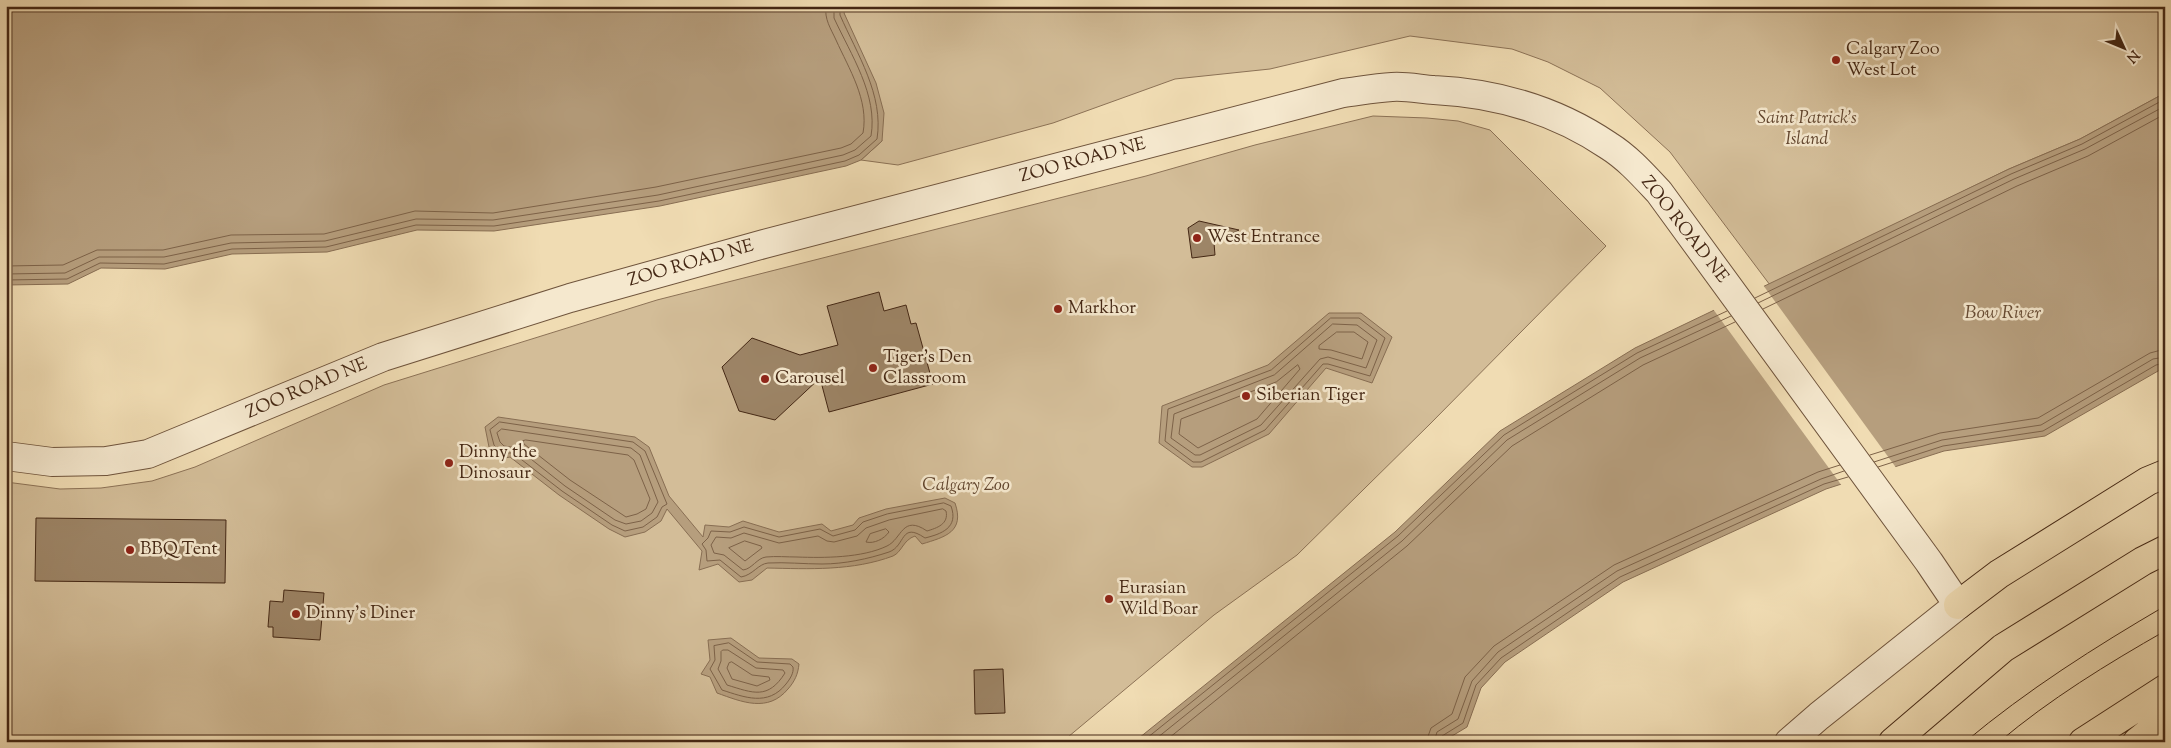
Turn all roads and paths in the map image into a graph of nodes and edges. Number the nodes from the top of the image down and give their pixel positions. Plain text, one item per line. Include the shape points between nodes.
1 (6, 456) edge
2 (2165, 474) edge
3 (2165, 550) edge
4 (1958, 604) junction
5 (2165, 689) edge
6 (2165, 709) edge
7 (1789, 742) edge
8 (1894, 742) edge
9 (2083, 742) edge
10 (2137, 742) edge

1 - 4 street, ZOO ROAD NE via 52,462 106,461 148,454 383,357 570,298 764,244 1343,93 1393,87 1466,91 1501,98 1571,124 1609,146 1659,192
2 - 4 highway via 2148,481
3 - 8 highway via 2004,648
4 - 7 street
5 - 9 highway
6 - 10 highway via 2152,730

